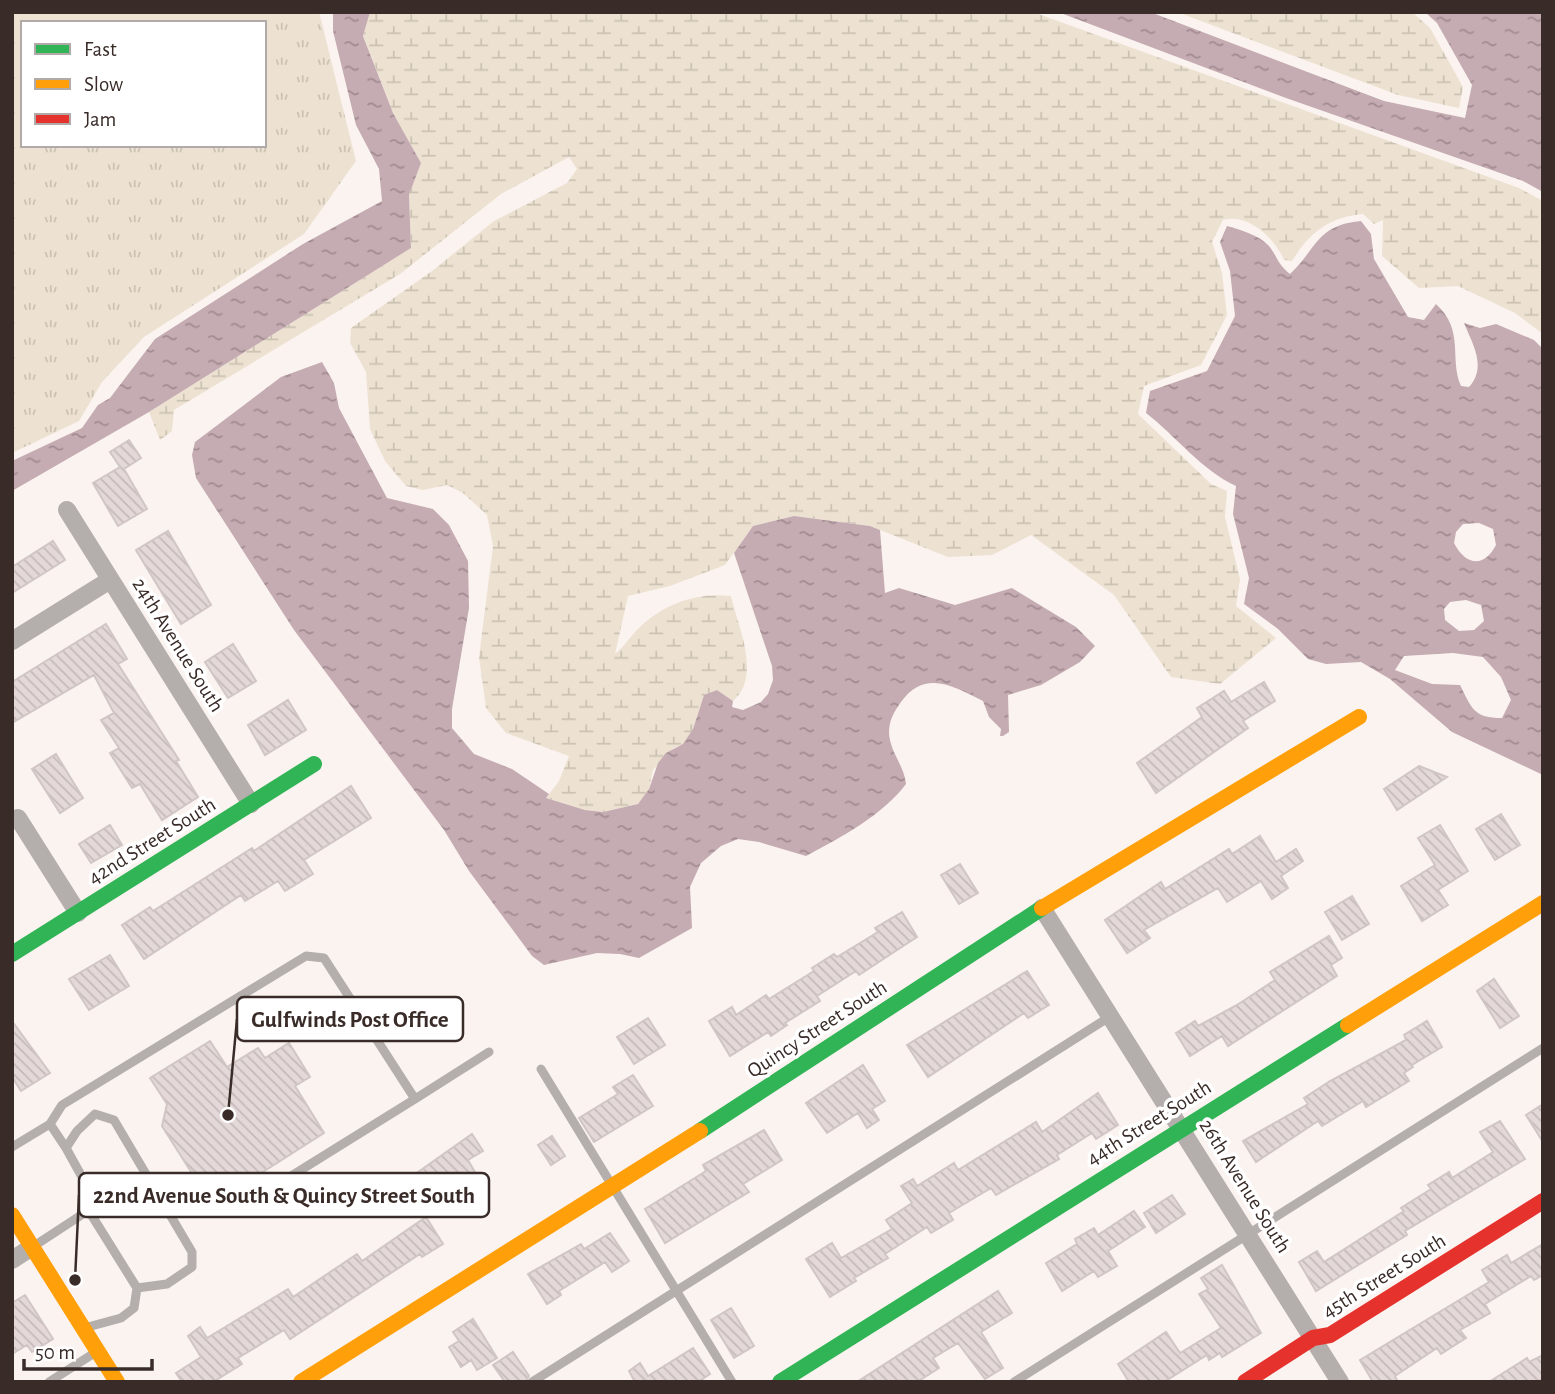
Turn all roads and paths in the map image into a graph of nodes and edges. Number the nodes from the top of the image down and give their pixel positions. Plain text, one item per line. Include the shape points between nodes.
1 (67, 510) dead end
2 (110, 580) junction
3 (12, 641) edge
4 (1359, 718) dead end
5 (314, 764) dead end
6 (251, 804) junction
7 (18, 818) dead end
8 (1543, 903) edge
9 (1042, 908) junction
10 (78, 913) junction
11 (12, 954) edge
12 (1111, 1016) junction
13 (1543, 1048) edge
14 (489, 1052) dead end
15 (541, 1069) dead end
16 (415, 1099) junction
17 (50, 1124) junction
18 (1182, 1127) junction
19 (12, 1147) edge
20 (66, 1148) junction
21 (613, 1187) junction
22 (1543, 1201) edge
23 (243, 1206) dead end
24 (89, 1210) junction
25 (12, 1215) edge
26 (1248, 1234) junction
27 (32, 1247) junction
28 (12, 1260) edge
29 (137, 1288) junction
30 (677, 1291) junction
31 (83, 1328) junction
32 (1313, 1338) junction
33 (98, 1351) junction
34 (49, 1382) edge
35 (117, 1382) edge
36 (302, 1382) edge
37 (532, 1382) edge
38 (732, 1382) edge
39 (780, 1382) edge
40 (1014, 1382) edge
41 (1245, 1382) edge
42 (1340, 1382) edge

1 - 2 street, 24th Avenue South
2 - 3 street
2 - 6 street, 24th Avenue South
4 - 9 street, Quincy Street South
5 - 6 street, 42nd Street South
6 - 10 street, 42nd Street South
7 - 10 street
8 - 18 street, 44th Street South
9 - 12 street, 26th Avenue South
9 - 21 street, Quincy Street South
10 - 11 street, 42nd Street South
12 - 18 street, 26th Avenue South
12 - 30 lane
13 - 26 lane
14 - 16 lane
15 - 21 lane
16 - 17 lane via 324,958 306,956 62,1105
16 - 23 lane
17 - 19 lane
17 - 20 lane
18 - 26 street, 26th Avenue South
18 - 39 street, 44th Street South
20 - 24 lane via 87,1186 84,1203
20 - 29 lane via 94,1114 114,1120 192,1252 192,1267 167,1284
21 - 30 lane
21 - 36 street, Quincy Street South
22 - 32 street, 45th Street South via 1330,1335
24 - 27 lane
24 - 29 lane
25 - 27 street
26 - 32 street, 26th Avenue South
26 - 40 lane
27 - 28 street
27 - 31 street
29 - 31 lane via 134,1308 121,1318
30 - 37 lane
30 - 38 lane
31 - 33 street
32 - 41 street, 45th Street South
32 - 42 street, 26th Avenue South
33 - 34 lane
33 - 35 street

